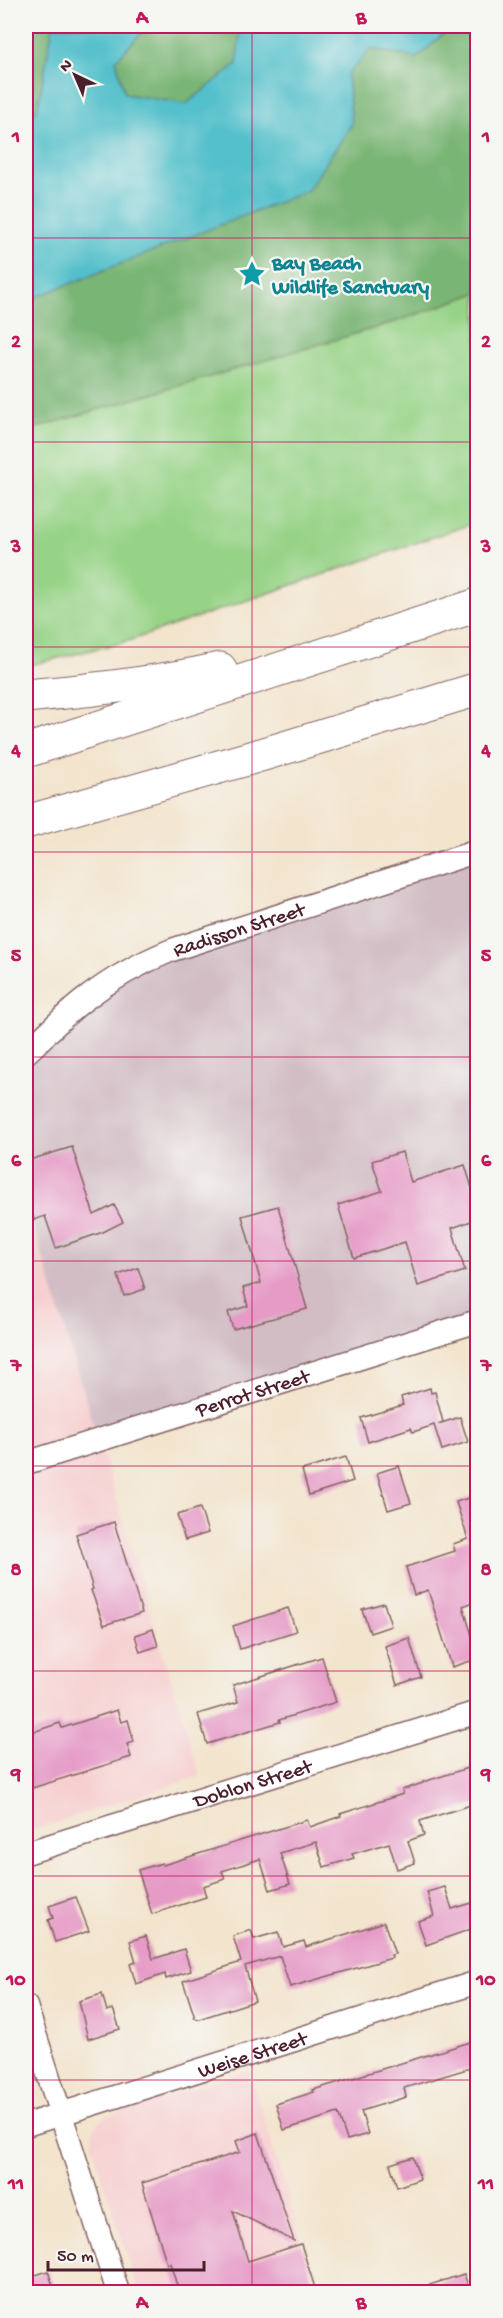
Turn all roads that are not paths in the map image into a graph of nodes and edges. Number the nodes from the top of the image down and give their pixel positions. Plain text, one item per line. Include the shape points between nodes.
1 (477, 605) edge
2 (355, 644) junction
3 (477, 689) edge
4 (26, 696) edge
5 (26, 751) edge
6 (133, 791) junction
7 (26, 822) edge
8 (26, 834) edge
9 (477, 852) edge
10 (26, 1053) edge
11 (477, 1321) edge
12 (26, 1463) edge
13 (477, 1712) edge
14 (26, 1854) edge
15 (477, 1982) edge
16 (26, 2006) edge
17 (60, 2114) junction
18 (26, 2125) edge
19 (118, 2292) edge

1 - 2 highway
2 - 4 highway via 252,661 182,678
2 - 5 highway
3 - 6 highway
6 - 7 highway
6 - 8 highway
9 - 10 street, Radisson Street via 142,962 81,1002
11 - 12 street, Perrot Street
13 - 14 street, Doblon Street
15 - 17 street, Weise Street
16 - 17 street
17 - 18 street, Weise Street
17 - 19 street

